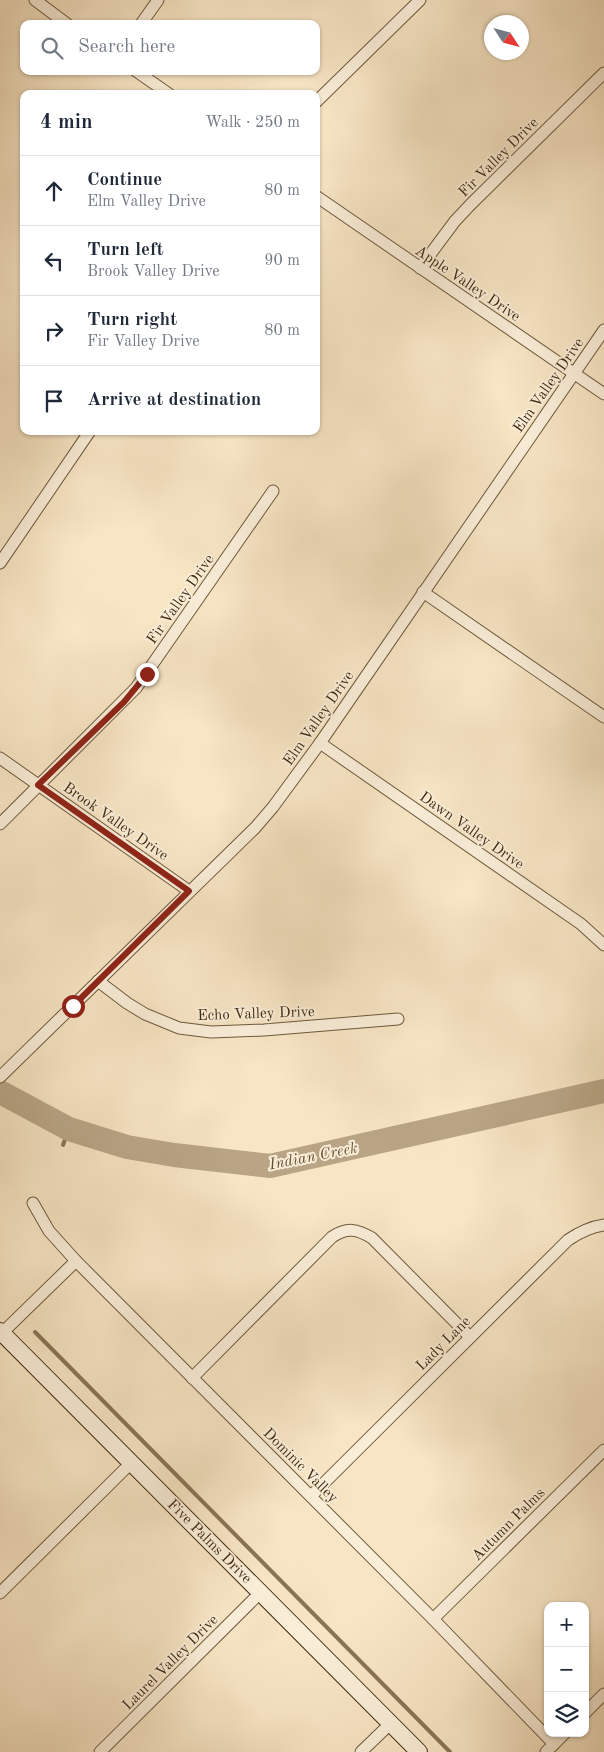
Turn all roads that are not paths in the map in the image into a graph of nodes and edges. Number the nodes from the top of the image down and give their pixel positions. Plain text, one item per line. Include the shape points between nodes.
1 (36, 0) edge
2 (158, 0) edge
3 (420, 0) edge
4 (61, 20) edge
5 (145, 20) edge
6 (604, 73) edge
7 (142, 75) edge
8 (163, 90) edge
9 (320, 98) edge
10 (320, 199) edge
11 (420, 268) junction
12 (604, 330) edge
13 (574, 374) junction
14 (604, 394) edge
15 (87, 435) edge
16 (273, 491) dead end
17 (0, 563) edge
18 (423, 592) junction
19 (604, 717) edge
20 (320, 743) junction
21 (0, 758) edge
22 (38, 785) junction
23 (0, 824) edge
24 (189, 891) junction
25 (604, 945) edge
26 (98, 980) junction
27 (398, 1019) dead end
28 (0, 1077) edge
29 (33, 1203) dead end
30 (604, 1225) edge
31 (76, 1261) junction
32 (1, 1332) edge
33 (470, 1337) junction
34 (192, 1378) junction
35 (604, 1450) edge
36 (131, 1463) junction
37 (311, 1496) junction
38 (261, 1592) junction
39 (0, 1593) edge
40 (433, 1618) junction
41 (604, 1694) edge
42 (589, 1709) edge
43 (390, 1724) junction
44 (561, 1737) edge
45 (550, 1748) edge
46 (100, 1752) edge
47 (361, 1752) edge
48 (419, 1752) edge

1 - 4 street
2 - 5 street
3 - 9 street
6 - 11 street, Fir Valley Drive via 471,204
7 - 8 street
10 - 11 street, Apple Valley Drive
11 - 13 street, Apple Valley Drive
12 - 13 street, Elm Valley Drive
13 - 14 street, Apple Valley Drive
13 - 18 street, Elm Valley Drive
15 - 17 street
16 - 22 street, Fir Valley Drive via 136,688
18 - 19 street
18 - 20 street, Elm Valley Drive
20 - 24 street, Elm Valley Drive via 256,828
20 - 25 street, Dawn Valley Drive via 581,924
21 - 22 street, Brook Valley Drive
22 - 23 street, Fir Valley Drive
22 - 24 street, Brook Valley Drive
24 - 26 street, Elm Valley Drive
26 - 27 street, Echo Valley Drive via 145,1014 179,1028 211,1032 264,1030
26 - 28 street, Elm Valley Drive
29 - 31 street, Dominic Valley via 49,1231
30 - 33 street, Lady Lane via 578,1232 568,1240
31 - 32 street
31 - 34 street, Dominic Valley
32 - 36 street, Five Palms Drive
33 - 34 street via 372,1238 350,1229 332,1237
33 - 37 street, Lady Lane
34 - 37 street, Dominic Valley
35 - 40 street, Autumn Palms
36 - 38 street, Five Palms Drive
36 - 39 street
37 - 40 street, Dominic Valley
38 - 43 street, Five Palms Drive
38 - 46 street, Laurel Valley Drive
40 - 45 street, Dominic Valley
41 - 42 street
43 - 47 street
43 - 48 street, Five Palms Drive
44 - 45 street

